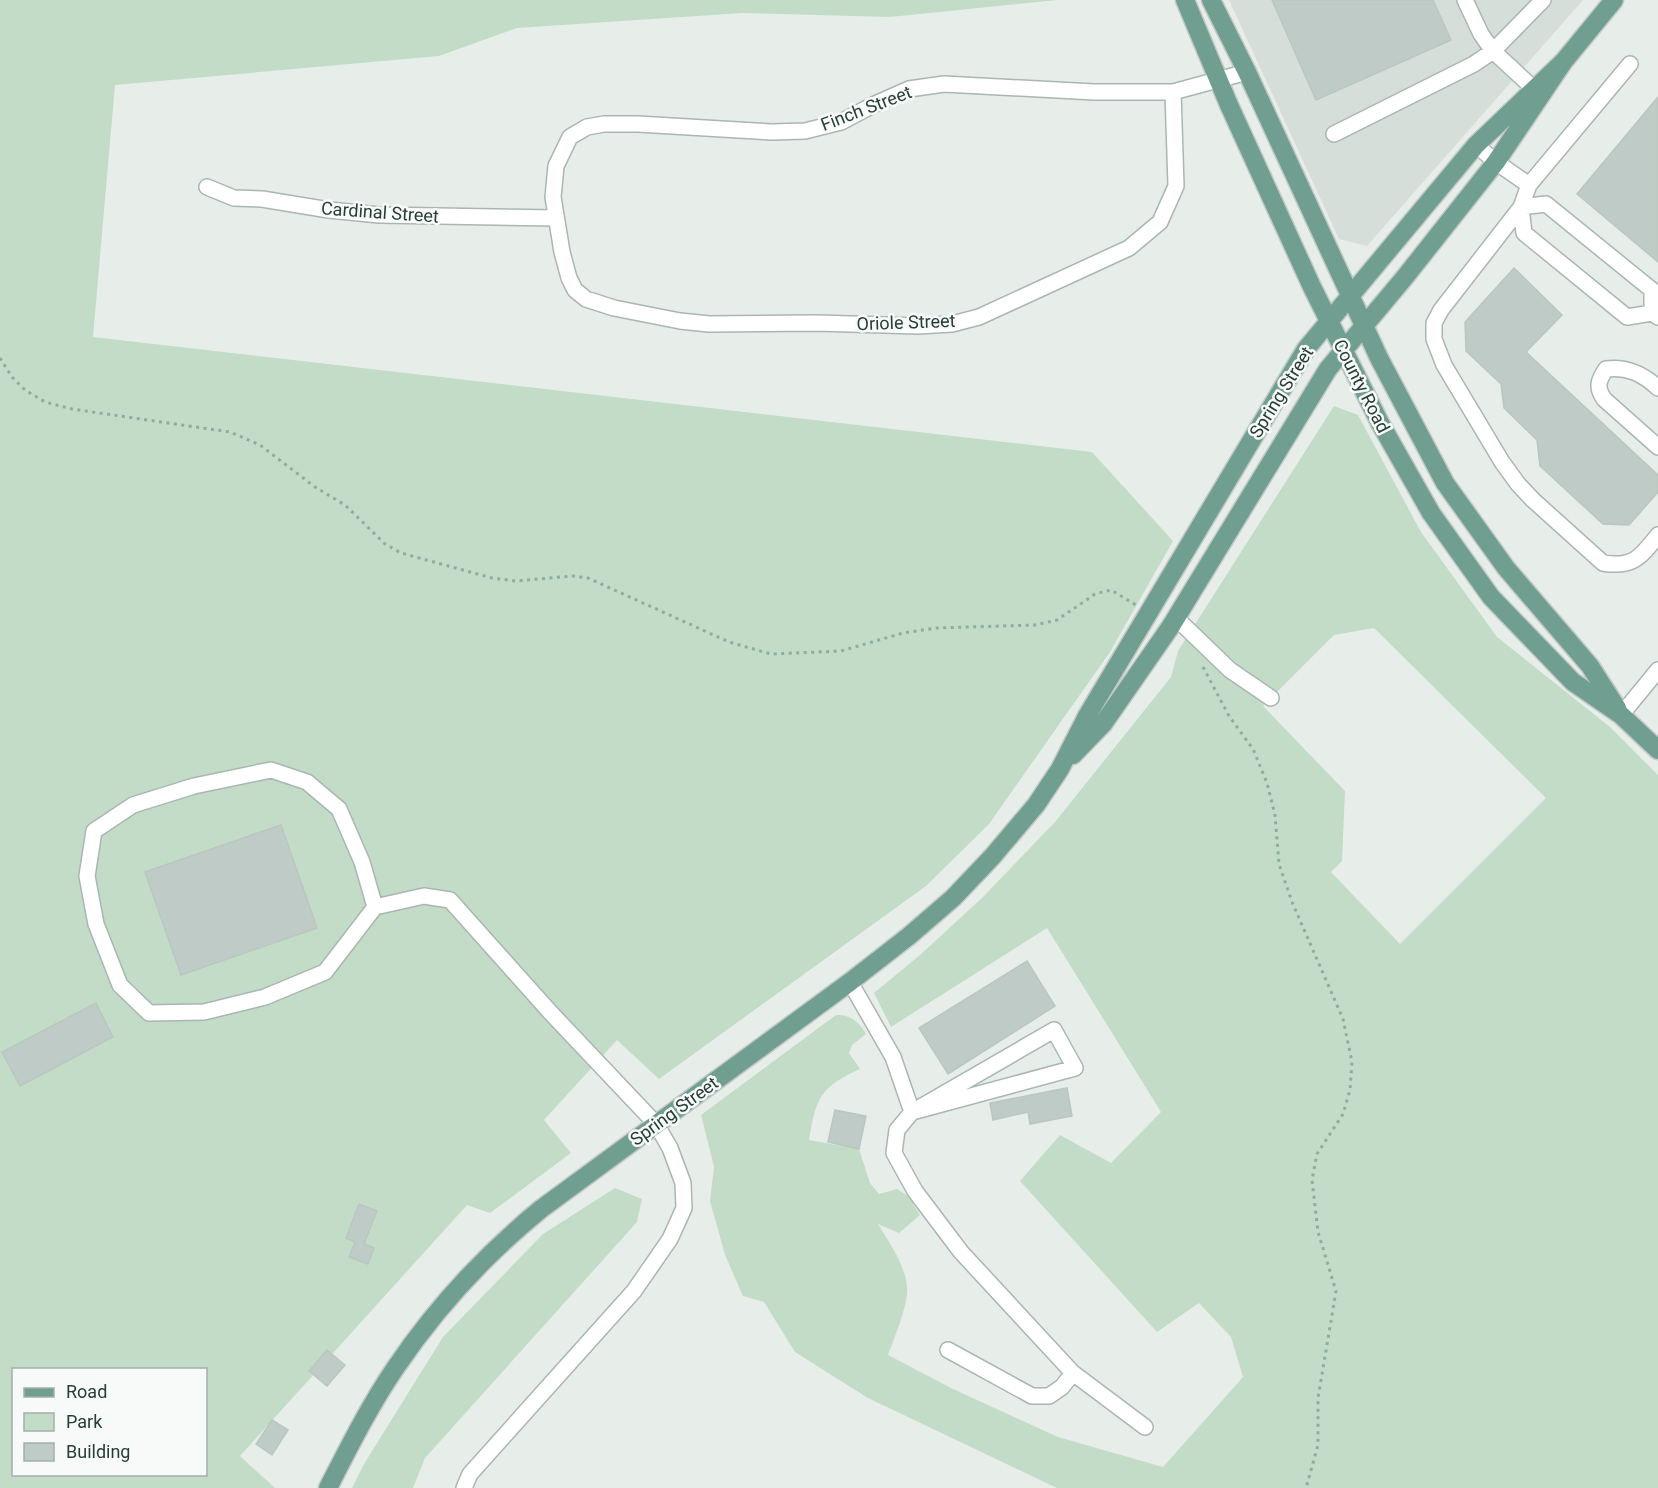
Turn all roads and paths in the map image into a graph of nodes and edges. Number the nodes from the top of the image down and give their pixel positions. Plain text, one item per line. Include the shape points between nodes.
1 (1185, 0) edge
2 (1211, 0) edge
3 (1465, 0) edge
4 (1543, 0) edge
5 (1614, 0) edge
6 (1493, 51) junction
7 (1564, 61) junction
8 (1630, 64) dead end
9 (1247, 72) junction
10 (1219, 80) junction
11 (1534, 89) junction
12 (1173, 92) junction
13 (1334, 134) dead end
14 (1476, 145) junction
15 (1496, 162) junction
16 (1529, 185) junction
17 (207, 187) dead end
18 (1521, 207) junction
19 (556, 218) junction
20 (1350, 296) junction
21 (1655, 315) edge
22 (1329, 321) junction
23 (1364, 327) junction
24 (1344, 351) junction
25 (0, 358) edge
26 (1658, 388) edge
27 (1658, 447) edge
28 (1658, 535) edge
29 (1148, 613) junction
30 (1176, 618) junction
31 (1203, 667) dead end
32 (1658, 670) edge
33 (1271, 698) dead end
34 (1621, 714) junction
35 (1658, 750) edge
36 (1060, 769) junction
37 (375, 907) junction
38 (850, 982) junction
39 (912, 1112) junction
40 (656, 1124) junction
41 (948, 1350) dead end
42 (1073, 1373) junction
43 (1145, 1427) dead end
44 (328, 1488) edge
45 (464, 1488) edge
46 (1306, 1488) edge

1 - 10 main road, County Road
2 - 9 main road, County Road
3 - 6 street
4 - 6 street
5 - 7 main road, Spring Street
6 - 11 street
6 - 13 street
7 - 11 main road, Spring Street
7 - 15 main road, Spring Street
8 - 16 street
9 - 10 street, Finch Street
9 - 20 main road, County Road
10 - 12 street, Finch Street
10 - 22 main road, County Road
11 - 14 main road, Spring Street
12 - 19 street, Finch Street via 1084,92 944,84 909,89 841,122 805,131 638,124 587,127 570,137 556,166
12 - 19 street, Oriole Street via 1176,186 1160,222 1130,248 979,317 952,324 709,324 614,308 586,299 574,290
14 - 15 street
14 - 20 main road, Spring Street
15 - 16 street
15 - 23 main road, Spring Street
16 - 18 street
17 - 19 street, Cardinal Street via 234,198 379,215
18 - 21 street via 1524,233 1541,247 1627,316
18 - 21 street via 1546,204 1652,290
18 - 28 street via 1434,324 1434,339 1444,365 1518,484 1603,563 1617,566 1635,561
20 - 22 main road, Spring Street
20 - 23 main road, County Road
22 - 24 main road, County Road
22 - 29 main road, Spring Street via 1306,349
23 - 24 main road, Spring Street
23 - 34 main road, County Road via 1445,483 1506,568 1590,666
24 - 30 main road, Spring Street via 1328,369
24 - 34 main road, County Road via 1431,513 1491,597 1573,682
25 - 29 path via 25,390 45,402 230,432 260,445 345,505 385,544 401,553 492,578 588,578 729,642 771,654 841,651 936,628 1035,625 1057,620 1095,594 1111,590
26 - 27 street via 1638,373 1620,367 1606,369 1598,381 1604,399
29 - 36 main road, Spring Street
30 - 33 street via 1230,670
30 - 36 main road, Spring Street via 1102,724
31 - 46 path via 1229,716 1253,749 1267,783 1275,815 1279,864 1343,1019 1352,1062 1343,1114 1317,1154 1312,1180 1318,1232 1336,1291 1318,1398 1318,1445
32 - 34 street
34 - 35 main road, County Road
36 - 38 main road, Spring Street via 1029,813 953,898
37 - 37 street via 325,972 266,997 204,1012 149,1013 120,985 96,924 87,876 94,831 134,805 194,786 271,770 307,782 339,809 362,862
37 - 40 street via 424,896 450,900
38 - 39 street via 893,1057
38 - 40 main road, Spring Street
39 - 39 street via 956,1101 1075,1068 1054,1030
39 - 42 street via 897,1130 894,1141 894,1153 905,1176 961,1251
40 - 44 main road, Spring Street via 510,1234 468,1278 394,1369
40 - 45 street via 683,1183 684,1208 670,1239 634,1291 470,1474
41 - 42 street via 1032,1396 1049,1396
42 - 43 street

